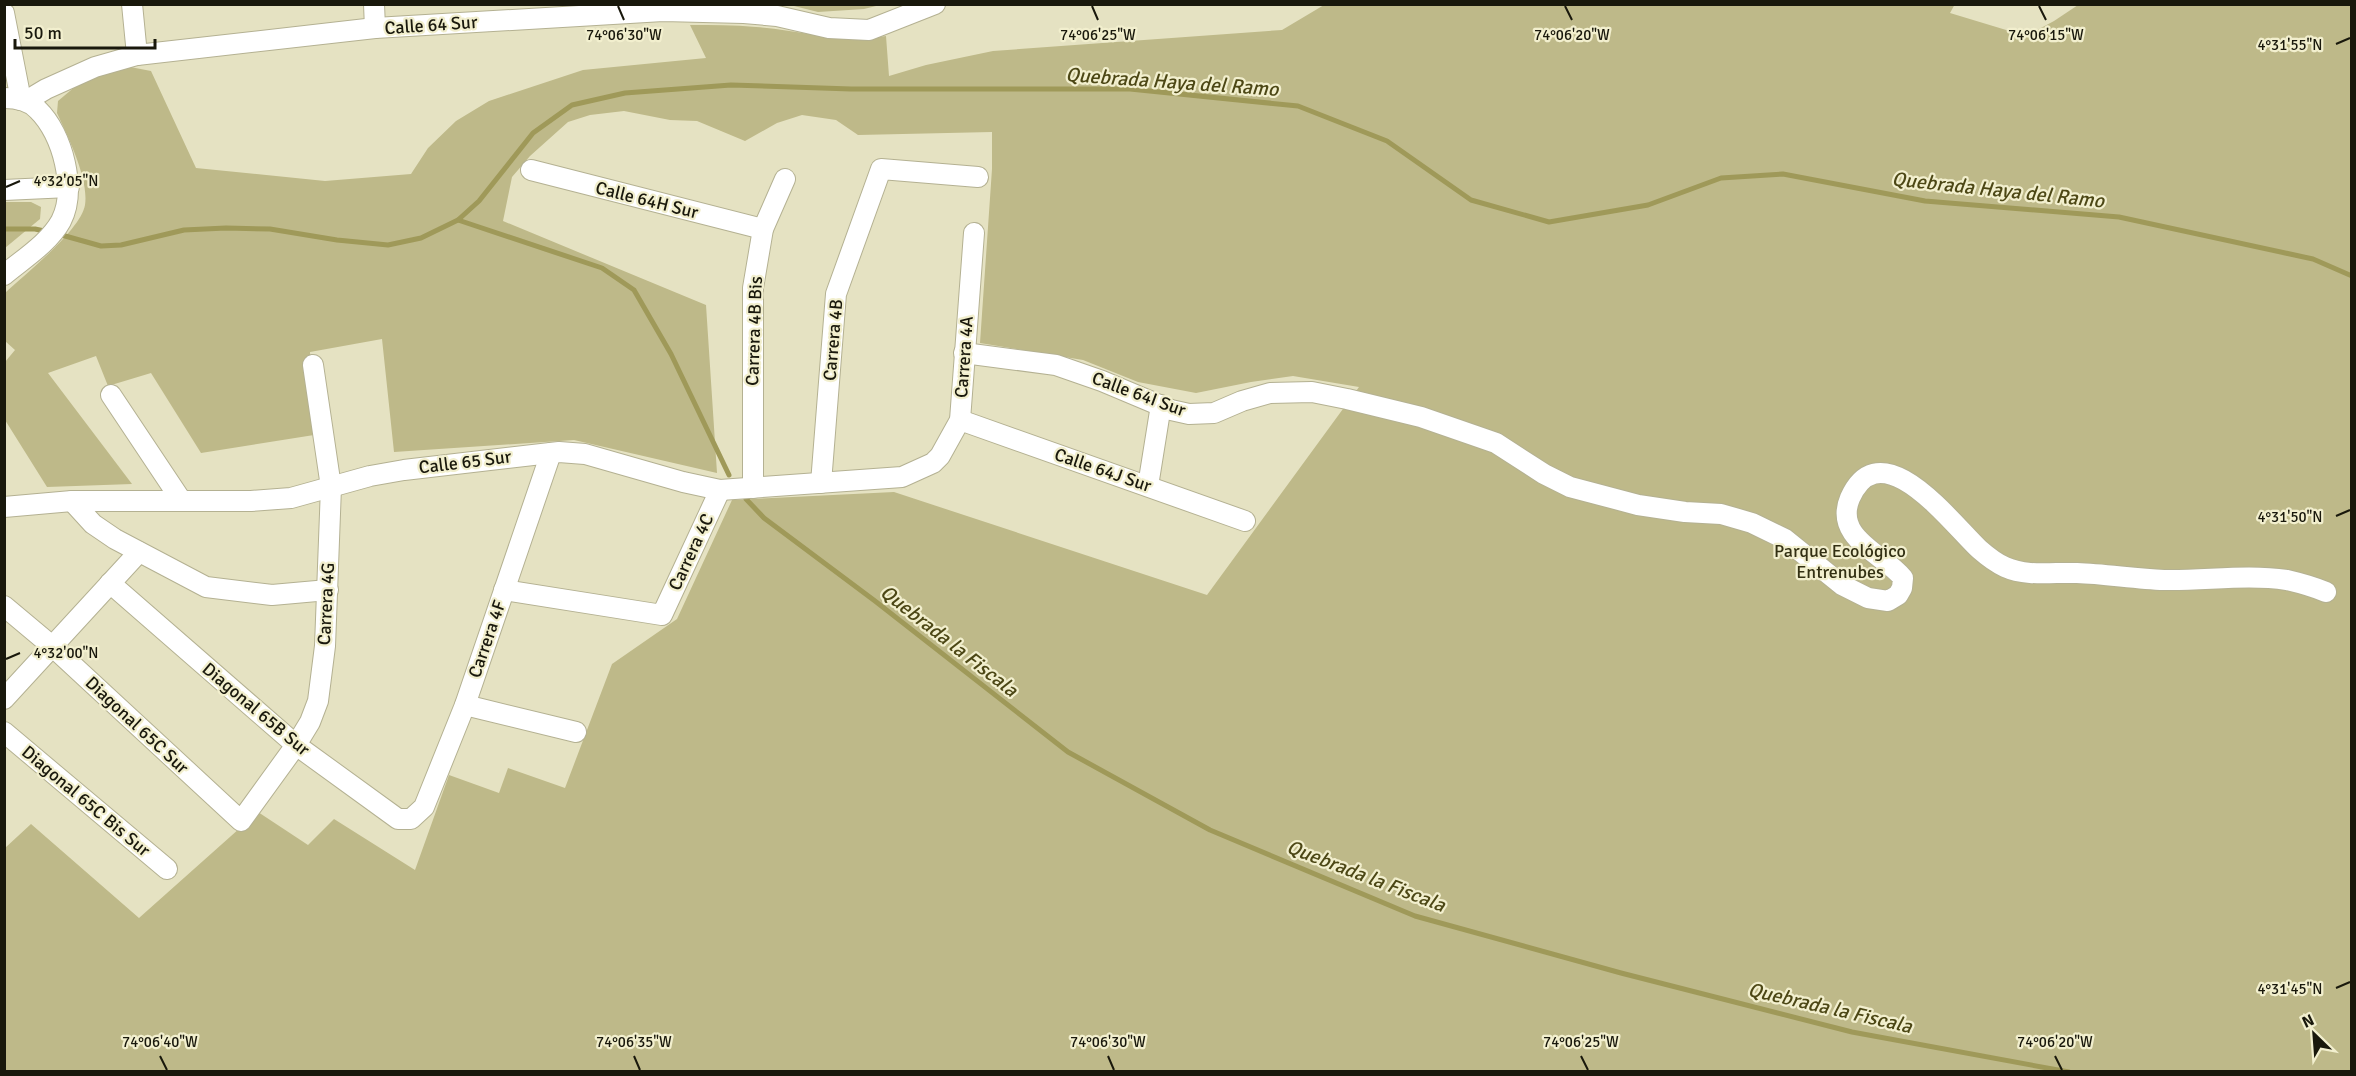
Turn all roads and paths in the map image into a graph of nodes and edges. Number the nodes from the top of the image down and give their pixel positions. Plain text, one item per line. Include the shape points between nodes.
1 (132, 4) edge
2 (374, 4) edge
3 (935, 4) edge
4 (4, 13) edge
5 (375, 28) junction
6 (137, 56) junction
7 (17, 100) edge
8 (531, 170) dead end
9 (978, 177) dead end
10 (785, 179) dead end
11 (69, 187) junction
12 (4, 190) edge
13 (763, 229) junction
14 (974, 233) dead end
15 (4, 275) edge
16 (964, 353) junction
17 (313, 365) dead end
18 (111, 395) dead end
19 (1161, 405) junction
20 (960, 420) junction
21 (550, 453) junction
22 (923, 469) joint
23 (821, 483) junction
24 (331, 486) junction
25 (1148, 486) junction
26 (753, 488) junction
27 (720, 490) junction
28 (181, 500) junction
29 (72, 501) junction
30 (4, 507) edge
31 (1245, 521) dead end
32 (140, 552) junction
33 (110, 583) junction
34 (328, 590) junction
35 (504, 590) junction
36 (2326, 592) dead end
37 (4, 606) edge
38 (52, 647) junction
39 (4, 699) edge
40 (465, 705) junction
41 (4, 732) edge
42 (576, 732) dead end
43 (296, 745) junction
44 (411, 819) joint
45 (241, 821) joint
46 (167, 869) dead end

1 - 6 street
2 - 5 street
3 - 5 street, Calle 64 Sur via 869,30 829,28 777,16 663,11
4 - 7 street
5 - 6 street, Calle 64 Sur
6 - 7 street, Calle 64 Sur via 95,67
7 - 11 street via 37,108 54,134
8 - 13 street, Calle 64H Sur
9 - 23 street, Carrera 4B via 881,169 836,294
10 - 13 street, Carrera 4B Bis
11 - 12 street
11 - 15 street via 65,213 53,231
13 - 26 street, Carrera 4B Bis via 753,288
14 - 16 street, Carrera 4A
16 - 19 street, Calle 64I Sur via 1056,365
16 - 20 street, Carrera 4A
17 - 24 street, Carrera 4G
18 - 28 street
19 - 25 street
19 - 36 street, Calle 64I Sur via 1189,414 1214,413 1270,393 1312,392 1421,417 1496,443 1570,488 1638,505 1721,514 1752,524 1785,538 1842,585 1881,601 1898,595 1903,578 1864,545 1846,519 1858,487 1882,472 1925,495 1980,551 2008,568 2162,580 2286,580
20 - 22 street, Carrera 4A via 940,456
20 - 25 street, Calle 64J Sur
21 - 24 street, Calle 65 Sur via 404,470
21 - 27 street, Calle 65 Sur via 585,454
21 - 35 street, Carrera 4F
22 - 23 street, Calle 65 Sur via 902,477
23 - 26 street, Calle 65 Sur
24 - 28 street, Calle 65 Sur via 291,498
24 - 34 street, Carrera 4G
25 - 31 street, Calle 64J Sur
26 - 27 street, Calle 65 Sur
27 - 35 street, Carrera 4C via 662,615
28 - 29 street, Calle 65 Sur
29 - 30 street, Calle 65 Sur
29 - 32 street via 93,524
32 - 33 street
32 - 34 street via 206,587 272,596
33 - 38 street
33 - 43 street, Diagonal 65B Sur
34 - 43 street, Carrera 4G via 318,701
35 - 40 street, Carrera 4F
37 - 38 street, Diagonal 65C Sur
38 - 39 street
38 - 45 street, Diagonal 65C Sur
40 - 42 street
40 - 44 street, Carrera 4F via 424,807
41 - 46 street, Diagonal 65C Bis Sur
43 - 44 street, Diagonal 65B Sur via 398,819
43 - 45 street, Carrera 4G

